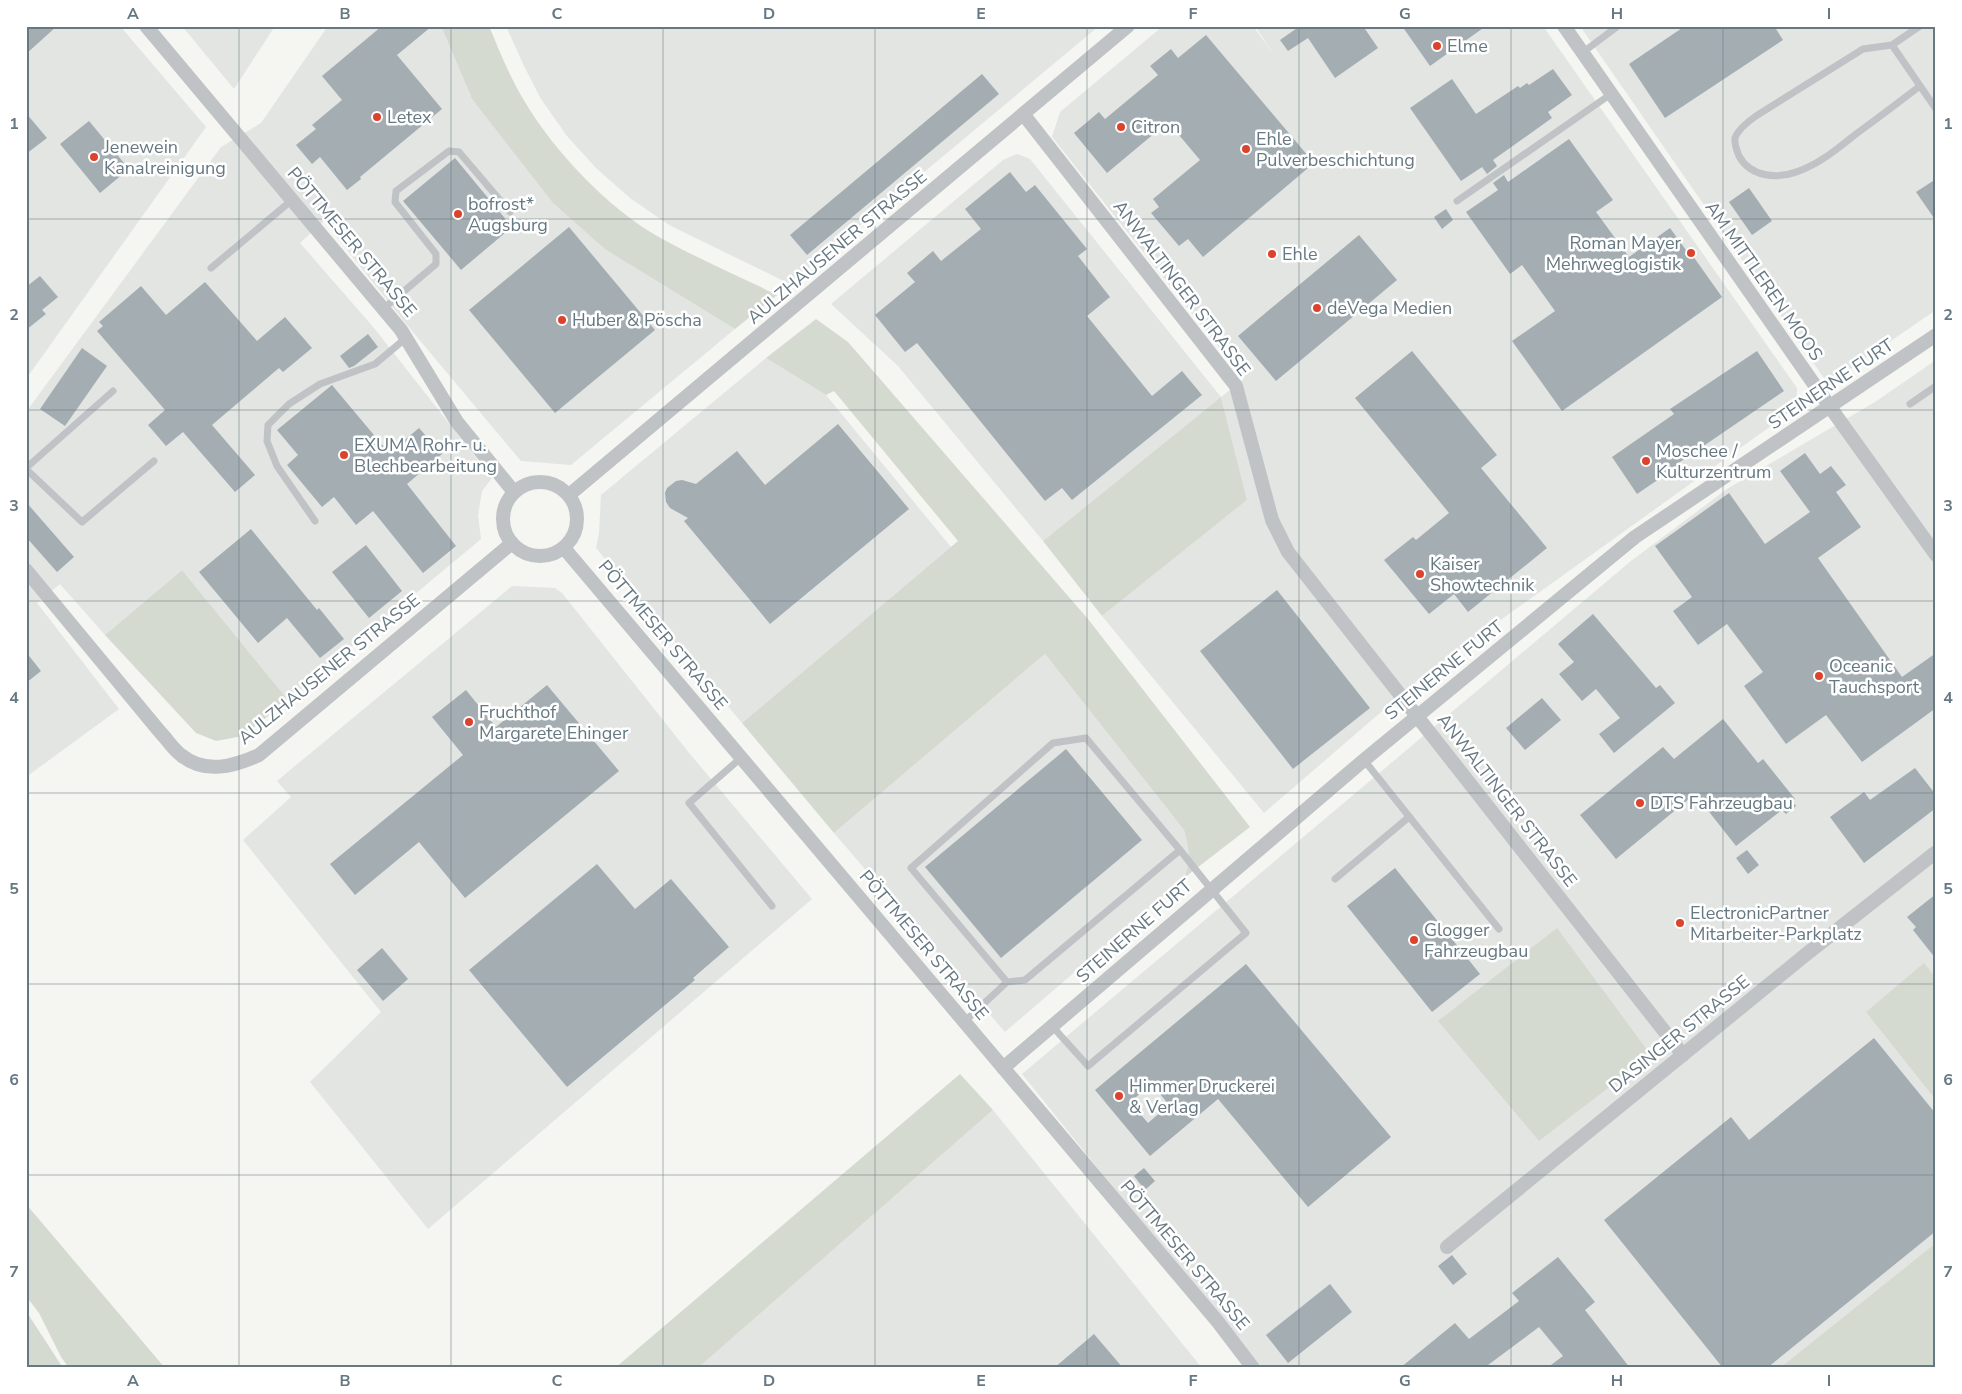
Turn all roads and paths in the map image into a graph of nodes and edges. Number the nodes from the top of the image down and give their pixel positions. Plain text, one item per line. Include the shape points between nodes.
1 (146, 26) edge
2 (1128, 26) edge
3 (1564, 26) edge
4 (1618, 26) edge
5 (1920, 26) edge
6 (1892, 45) junction
7 (1582, 53) junction
8 (1920, 86) junction
9 (1611, 94) junction
10 (1936, 109) edge
11 (1024, 115) junction
12 (292, 200) junction
13 (1458, 201) dead end
14 (510, 212) dead end
15 (211, 268) dead end
16 (383, 308) junction
17 (1936, 335) edge
18 (406, 338) junction
19 (1936, 386) edge
20 (113, 391) dead end
21 (1910, 404) dead end
22 (1830, 408) junction
23 (154, 461) dead end
24 (26, 468) edge
25 (514, 492) junction
26 (569, 495) junction
27 (315, 521) dead end
28 (512, 543) junction
29 (564, 548) junction
30 (1936, 555) edge
31 (26, 570) edge
32 (1417, 717) junction
33 (742, 757) junction
34 (1364, 760) junction
35 (1409, 817) junction
36 (1180, 850) junction
37 (1936, 852) edge
38 (1335, 879) dead end
39 (1212, 888) junction
40 (772, 906) dead end
41 (1499, 929) dead end
42 (1007, 982) junction
43 (964, 1022) junction
44 (1052, 1026) junction
45 (1683, 1055) junction
46 (1003, 1068) junction
47 (1447, 1247) dead end
48 (1253, 1368) edge

1 - 12 street, PÖTTMESER STRASSE
2 - 11 street, AULZHAUSENER STRASSE
3 - 7 street, AM MITTLEREN MOOS
4 - 7 lane
5 - 6 lane
6 - 8 lane
6 - 8 lane via 1863,49 1756,116 1735,138 1741,160 1750,170 1760,174 1777,176 1797,172 1820,162
7 - 9 street, AM MITTLEREN MOOS
8 - 10 lane
9 - 13 lane
9 - 22 street, AM MITTLEREN MOOS
11 - 26 street, AULZHAUSENER STRASSE
11 - 32 street, ANWALTINGER STRASSE via 1236,386 1272,520 1288,552
12 - 15 lane
12 - 16 street, PÖTTMESER STRASSE
14 - 16 lane via 459,152 449,151 438,158 396,190 396,202 436,254 436,264
16 - 18 street, PÖTTMESER STRASSE
17 - 22 street, STEINERNE FURT
18 - 25 street, PÖTTMESER STRASSE via 458,422
18 - 27 lane via 375,364 320,384 289,404 268,425 267,440 278,466
19 - 21 lane
20 - 24 lane
22 - 30 street, AM MITTLEREN MOOS
22 - 32 street, STEINERNE FURT via 1635,537
23 - 24 lane via 82,522
25 - 26 street via 523,486 542,482 552,484
25 - 28 street via 504,512 503,523
26 - 29 street via 578,516 577,528
28 - 29 street via 531,555 554,554
28 - 31 street, AULZHAUSENER STRASSE via 259,754 226,767 196,763 181,755
29 - 33 street, PÖTTMESER STRASSE
32 - 34 street, STEINERNE FURT
32 - 45 street, ANWALTINGER STRASSE
33 - 40 lane via 689,803
33 - 43 street, PÖTTMESER STRASSE
34 - 35 lane
34 - 39 street, STEINERNE FURT
35 - 38 lane
35 - 41 lane
36 - 39 lane
36 - 42 lane via 1025,980
36 - 42 lane via 1086,738 1053,743 911,868
37 - 45 street, DASINGER STRASSE
39 - 44 street, STEINERNE FURT
39 - 44 lane via 1246,933 1088,1066
42 - 43 lane
43 - 46 street, PÖTTMESER STRASSE
44 - 46 street, STEINERNE FURT
45 - 47 street, DASINGER STRASSE
46 - 48 street, PÖTTMESER STRASSE via 1218,1322

